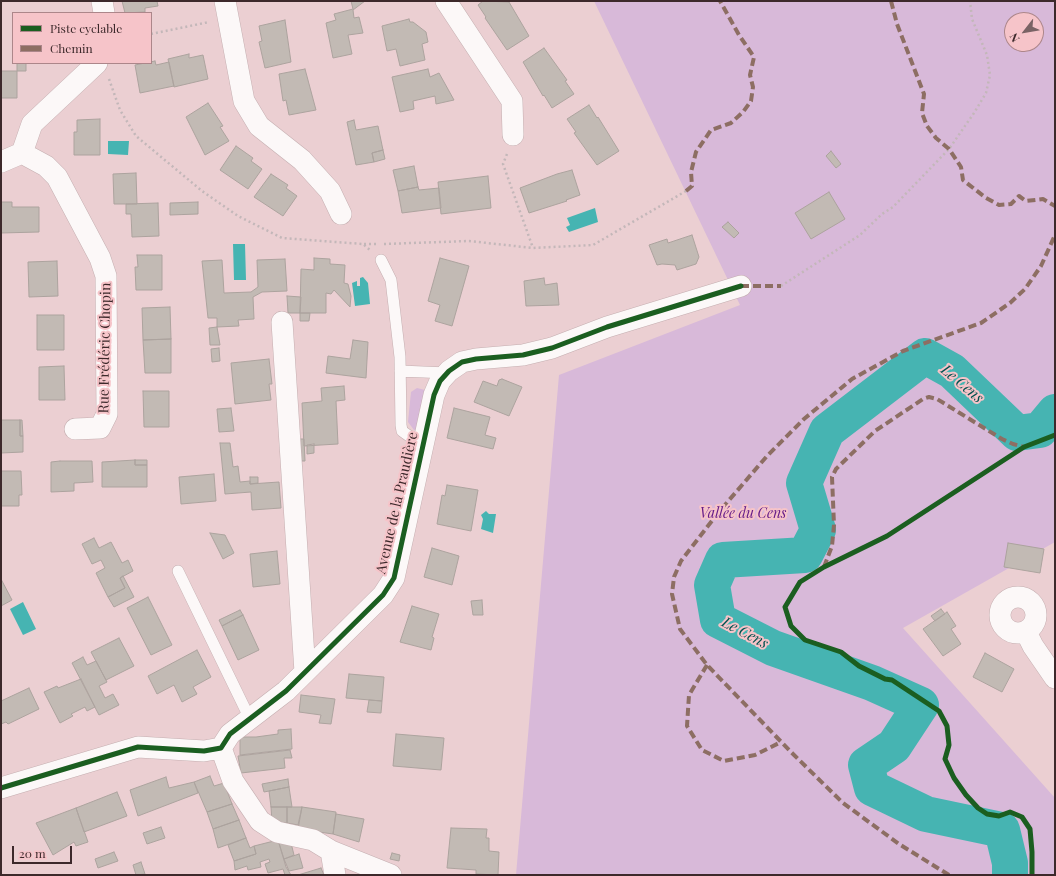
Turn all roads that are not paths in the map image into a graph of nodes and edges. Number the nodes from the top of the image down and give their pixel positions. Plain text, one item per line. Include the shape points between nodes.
1 (102, 1) edge
2 (446, 1) edge
3 (227, 10) edge
4 (104, 12) edge
5 (103, 70) edge
6 (513, 135) road end
7 (22, 153) junction
8 (1, 162) edge
9 (341, 214) dead end
10 (381, 260) road end
11 (741, 286) dead end
12 (282, 322) dead end
13 (400, 370) junction
14 (447, 373) junction
15 (74, 429) dead end
16 (424, 440) junction
17 (178, 571) dead end
18 (1026, 632) dead end
19 (305, 672) junction
20 (1055, 678) edge
21 (250, 719) junction
22 (221, 748) junction
23 (1, 788) edge
24 (331, 851) junction
25 (336, 875) edge
26 (391, 875) edge

1 - 4 street
2 - 6 street via 512,101
3 - 9 street via 244,101 259,126 302,160 330,191
5 - 7 street via 32,124
7 - 8 street
7 - 15 street, Rue Frédéric Chopin via 46,166 56,177 100,258 106,276 107,414 100,428
10 - 13 lane via 391,280
11 - 14 street, Avenue de la Praudière via 608,327 552,348 523,355 476,358 462,362
12 - 19 street
13 - 14 lane
13 - 16 lane via 402,430 409,436
14 - 16 street, Avenue de la Praudière via 434,395
16 - 19 street, Avenue de la Praudière via 394,578 383,595
17 - 21 lane
18 - 20 street
19 - 21 street, Avenue de la Praudière via 286,691
21 - 22 street, Avenue de la Praudière via 230,734
22 - 23 street via 204,751 138,747
22 - 24 street via 233,781 260,821 277,832 313,840
24 - 25 street
24 - 26 street

